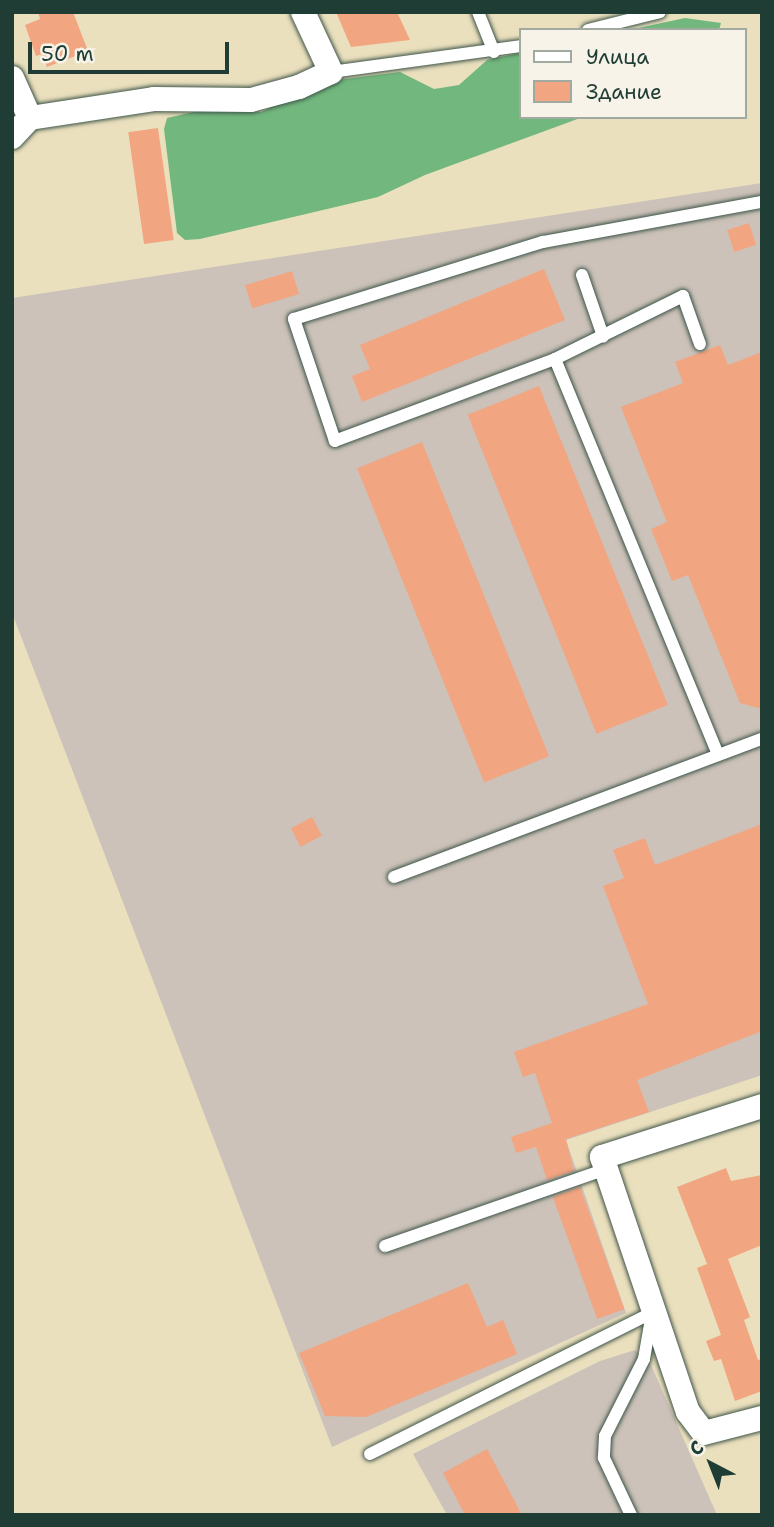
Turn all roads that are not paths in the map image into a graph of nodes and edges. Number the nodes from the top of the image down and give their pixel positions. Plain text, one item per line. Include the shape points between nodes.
1 (303, 12) edge
2 (478, 12) edge
3 (660, 12) edge
4 (596, 28) edge
5 (518, 46) edge
6 (494, 52) junction
7 (331, 72) junction
8 (12, 78) edge
9 (30, 118) junction
10 (12, 137) edge
11 (762, 202) edge
12 (582, 275) dead end
13 (603, 336) junction
14 (700, 344) dead end
15 (555, 359) junction
16 (762, 739) edge
17 (718, 755) junction
18 (394, 877) dead end
19 (762, 1106) edge
20 (604, 1163) junction
21 (385, 1246) dead end
22 (652, 1313) junction
23 (762, 1418) edge
24 (370, 1454) dead end
25 (631, 1515) edge

1 - 7 street
2 - 6 lane
3 - 4 lane
5 - 6 lane
6 - 7 lane
7 - 9 street via 275,97 154,99
8 - 9 street
9 - 10 street
11 - 15 lane via 543,242 294,319 335,441
12 - 13 lane
13 - 14 lane via 683,296
13 - 15 lane
15 - 17 lane
16 - 17 lane
17 - 18 lane
19 - 20 street
20 - 21 lane
20 - 22 street
22 - 23 street via 688,1412 704,1433
22 - 24 lane
22 - 25 lane via 644,1359 605,1436 604,1458

